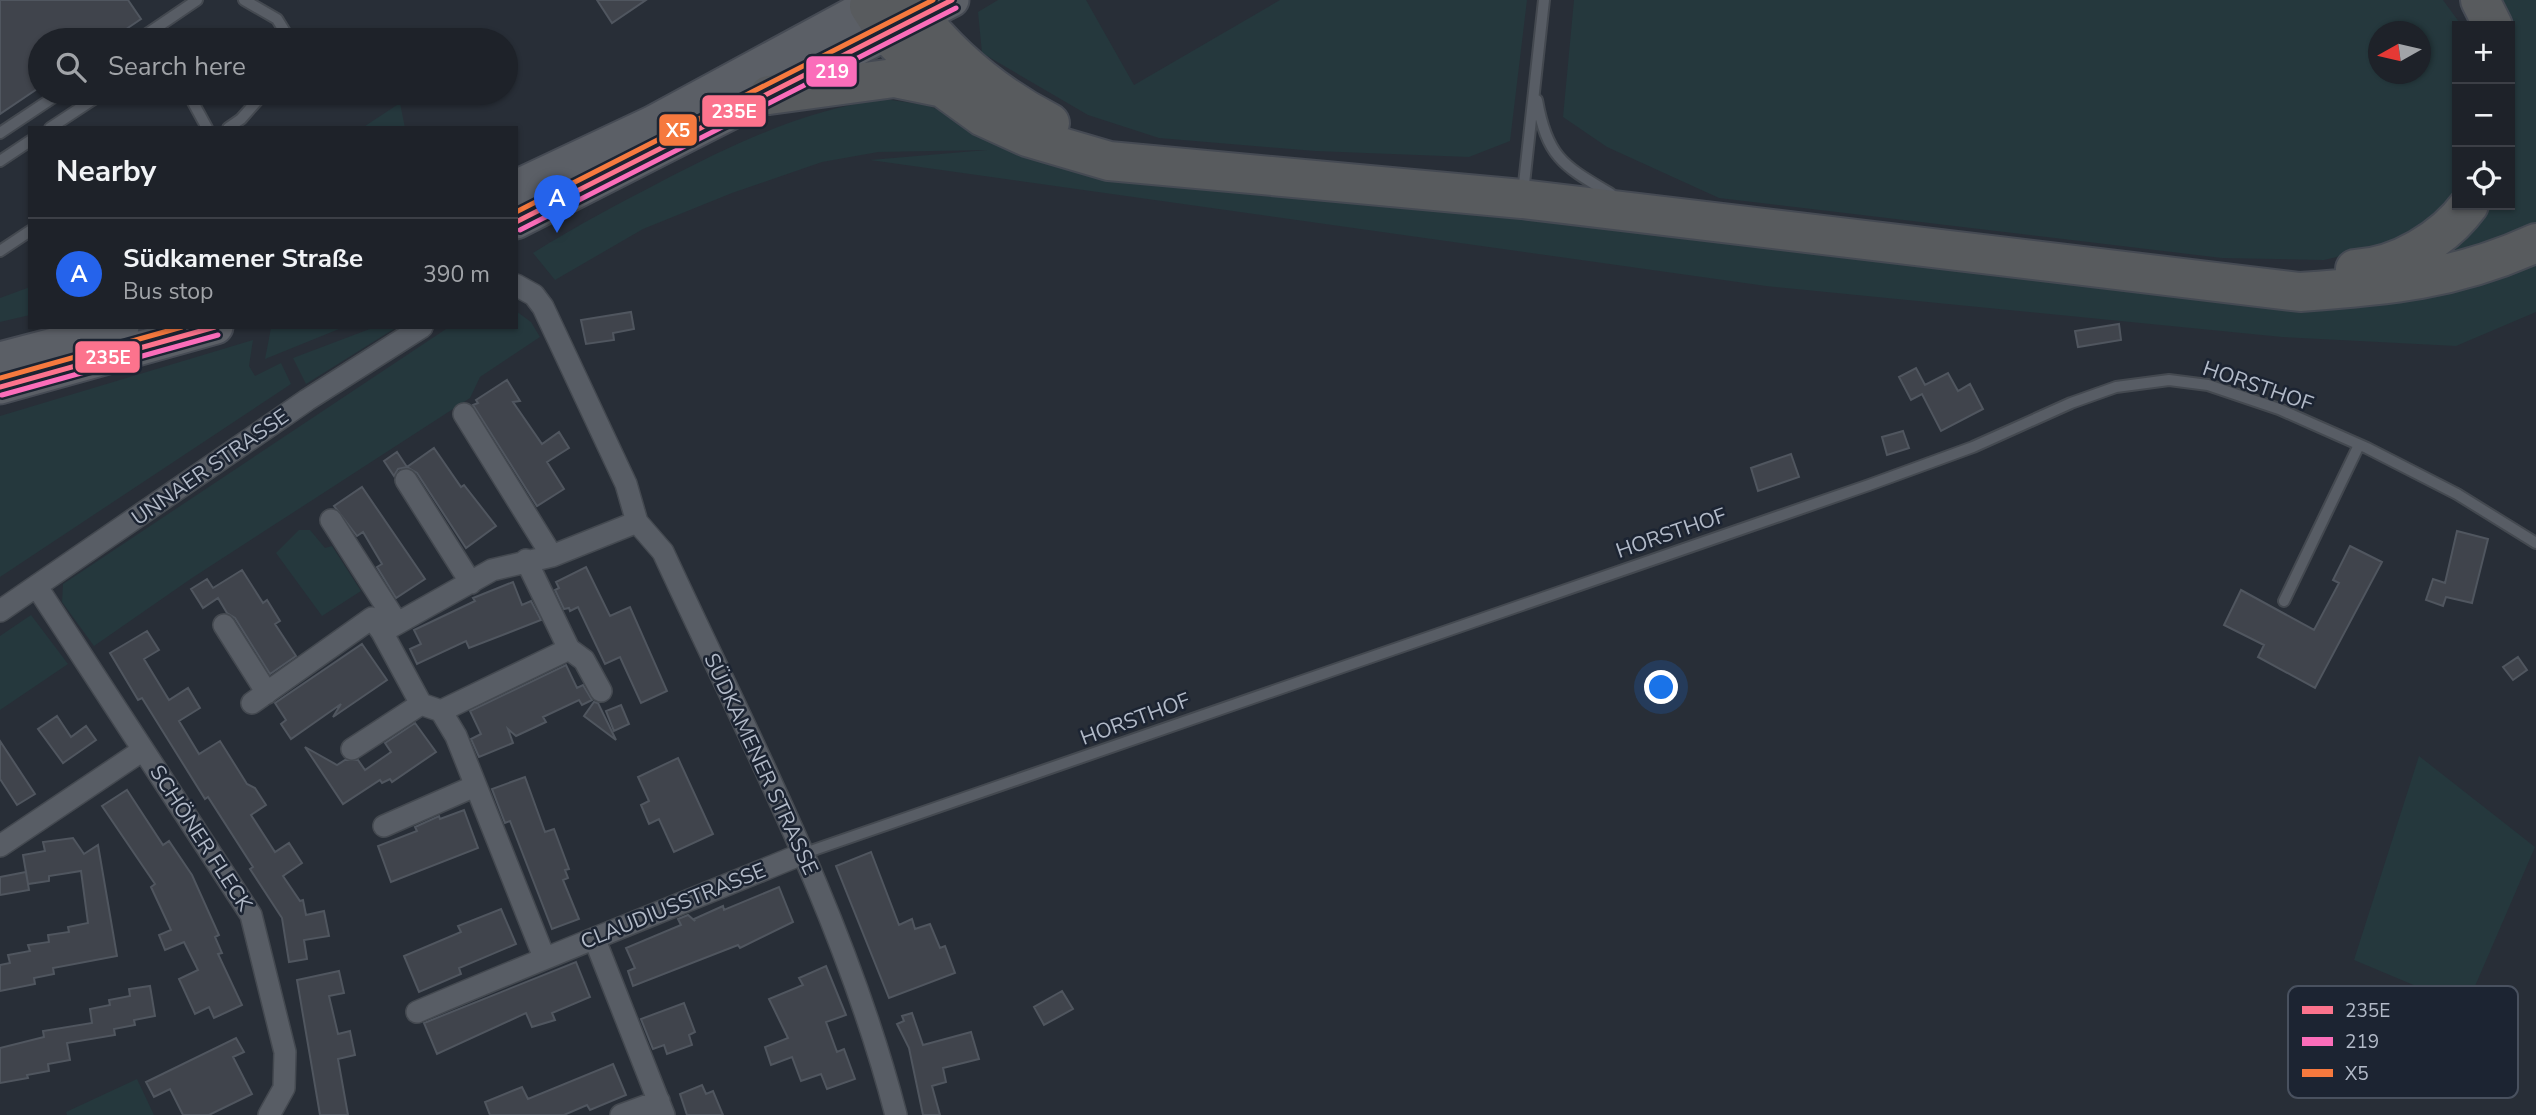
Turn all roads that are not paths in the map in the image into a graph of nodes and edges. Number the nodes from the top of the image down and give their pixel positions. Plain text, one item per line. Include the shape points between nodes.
1 (197, 0) edge
2 (244, 0) edge
3 (1544, 0) edge
4 (2480, 0) edge
5 (926, 6) edge
6 (875, 10) edge
7 (2490, 21) edge
8 (156, 28) edge
9 (283, 28) edge
10 (943, 88) junction
11 (1535, 89) junction
12 (769, 94) junction
13 (42, 105) edge
14 (85, 105) edge
15 (195, 105) edge
16 (254, 105) edge
17 (53, 126) edge
18 (206, 126) edge
19 (232, 126) edge
20 (0, 133) edge
21 (28, 142) edge
22 (0, 161) edge
23 (518, 186) edge
24 (1523, 190) junction
25 (1611, 194) junction
26 (2464, 210) edge
27 (518, 221) edge
28 (28, 232) edge
29 (2536, 243) edge
30 (0, 251) edge
31 (518, 286) edge
32 (114, 329) edge
33 (209, 329) edge
34 (419, 329) edge
35 (0, 359) edge
36 (0, 387) edge
37 (464, 414) dead end
38 (2359, 445) junction
39 (406, 480) dead end
40 (331, 520) dead end
41 (637, 522) junction
42 (2536, 543) edge
43 (552, 556) junction
44 (526, 560) junction
45 (471, 583) junction
46 (37, 587) junction
47 (2284, 601) dead end
48 (0, 611) edge
49 (224, 625) dead end
50 (389, 628) junction
51 (569, 649) junction
52 (601, 691) dead end
53 (421, 704) junction
54 (441, 711) junction
55 (352, 749) dead end
56 (144, 750) junction
57 (475, 786) junction
58 (384, 827) dead end
59 (0, 846) edge
60 (802, 854) junction
61 (595, 940) junction
62 (544, 957) junction
63 (417, 1012) dead end
64 (662, 1108) edge
65 (269, 1115) edge
66 (621, 1115) edge
67 (896, 1115) edge

1 - 8 lane
2 - 9 lane via 277,19
3 - 11 lane
4 - 7 highway
5 - 6 main road
5 - 24 highway via 969,72 1020,108 1077,137 1120,147
6 - 10 highway
6 - 12 main road
6 - 23 main road
10 - 12 highway via 894,78
10 - 24 highway via 983,117 1027,137 1109,161
11 - 24 lane
11 - 25 lane via 1547,142 1561,161
12 - 27 main road
13 - 20 lane
14 - 17 lane
15 - 18 lane
16 - 19 lane
21 - 22 lane
24 - 25 highway
24 - 29 highway via 2300,292 2396,285 2491,263
25 - 26 highway via 1753,216 2267,273 2361,269 2400,259 2436,238
28 - 30 lane
31 - 41 street, SÜDKAMENER STRASSE via 534,295 542,307 625,484
32 - 35 main road
33 - 36 main road
34 - 46 street, UNNAER STRASSE via 307,400
37 - 43 street
38 - 42 lane, HORSTHOF
38 - 47 lane
38 - 60 lane, HORSTHOF via 2208,385 2169,380 2116,387 1882,480
39 - 45 street
40 - 50 street
41 - 43 street
41 - 60 street, SÜDKAMENER STRASSE via 663,552
43 - 44 street
44 - 45 street via 492,570
44 - 51 street
45 - 50 street
46 - 48 street, UNNAER STRASSE
46 - 56 street, SCHÖNER FLECK
49 - 50 street via 259,698 372,618
50 - 53 street
51 - 52 street via 584,660
51 - 54 street
53 - 54 street
53 - 55 street
54 - 57 street
56 - 59 street
56 - 65 street, SCHÖNER FLECK via 241,895 259,937 285,1062 284,1088
57 - 58 street
57 - 62 street
60 - 61 street, CLAUDIUSSTRASSE
60 - 67 street, SÜDKAMENER STRASSE via 851,967
61 - 62 street, CLAUDIUSSTRASSE
61 - 64 street
62 - 63 street, CLAUDIUSSTRASSE
64 - 66 street

